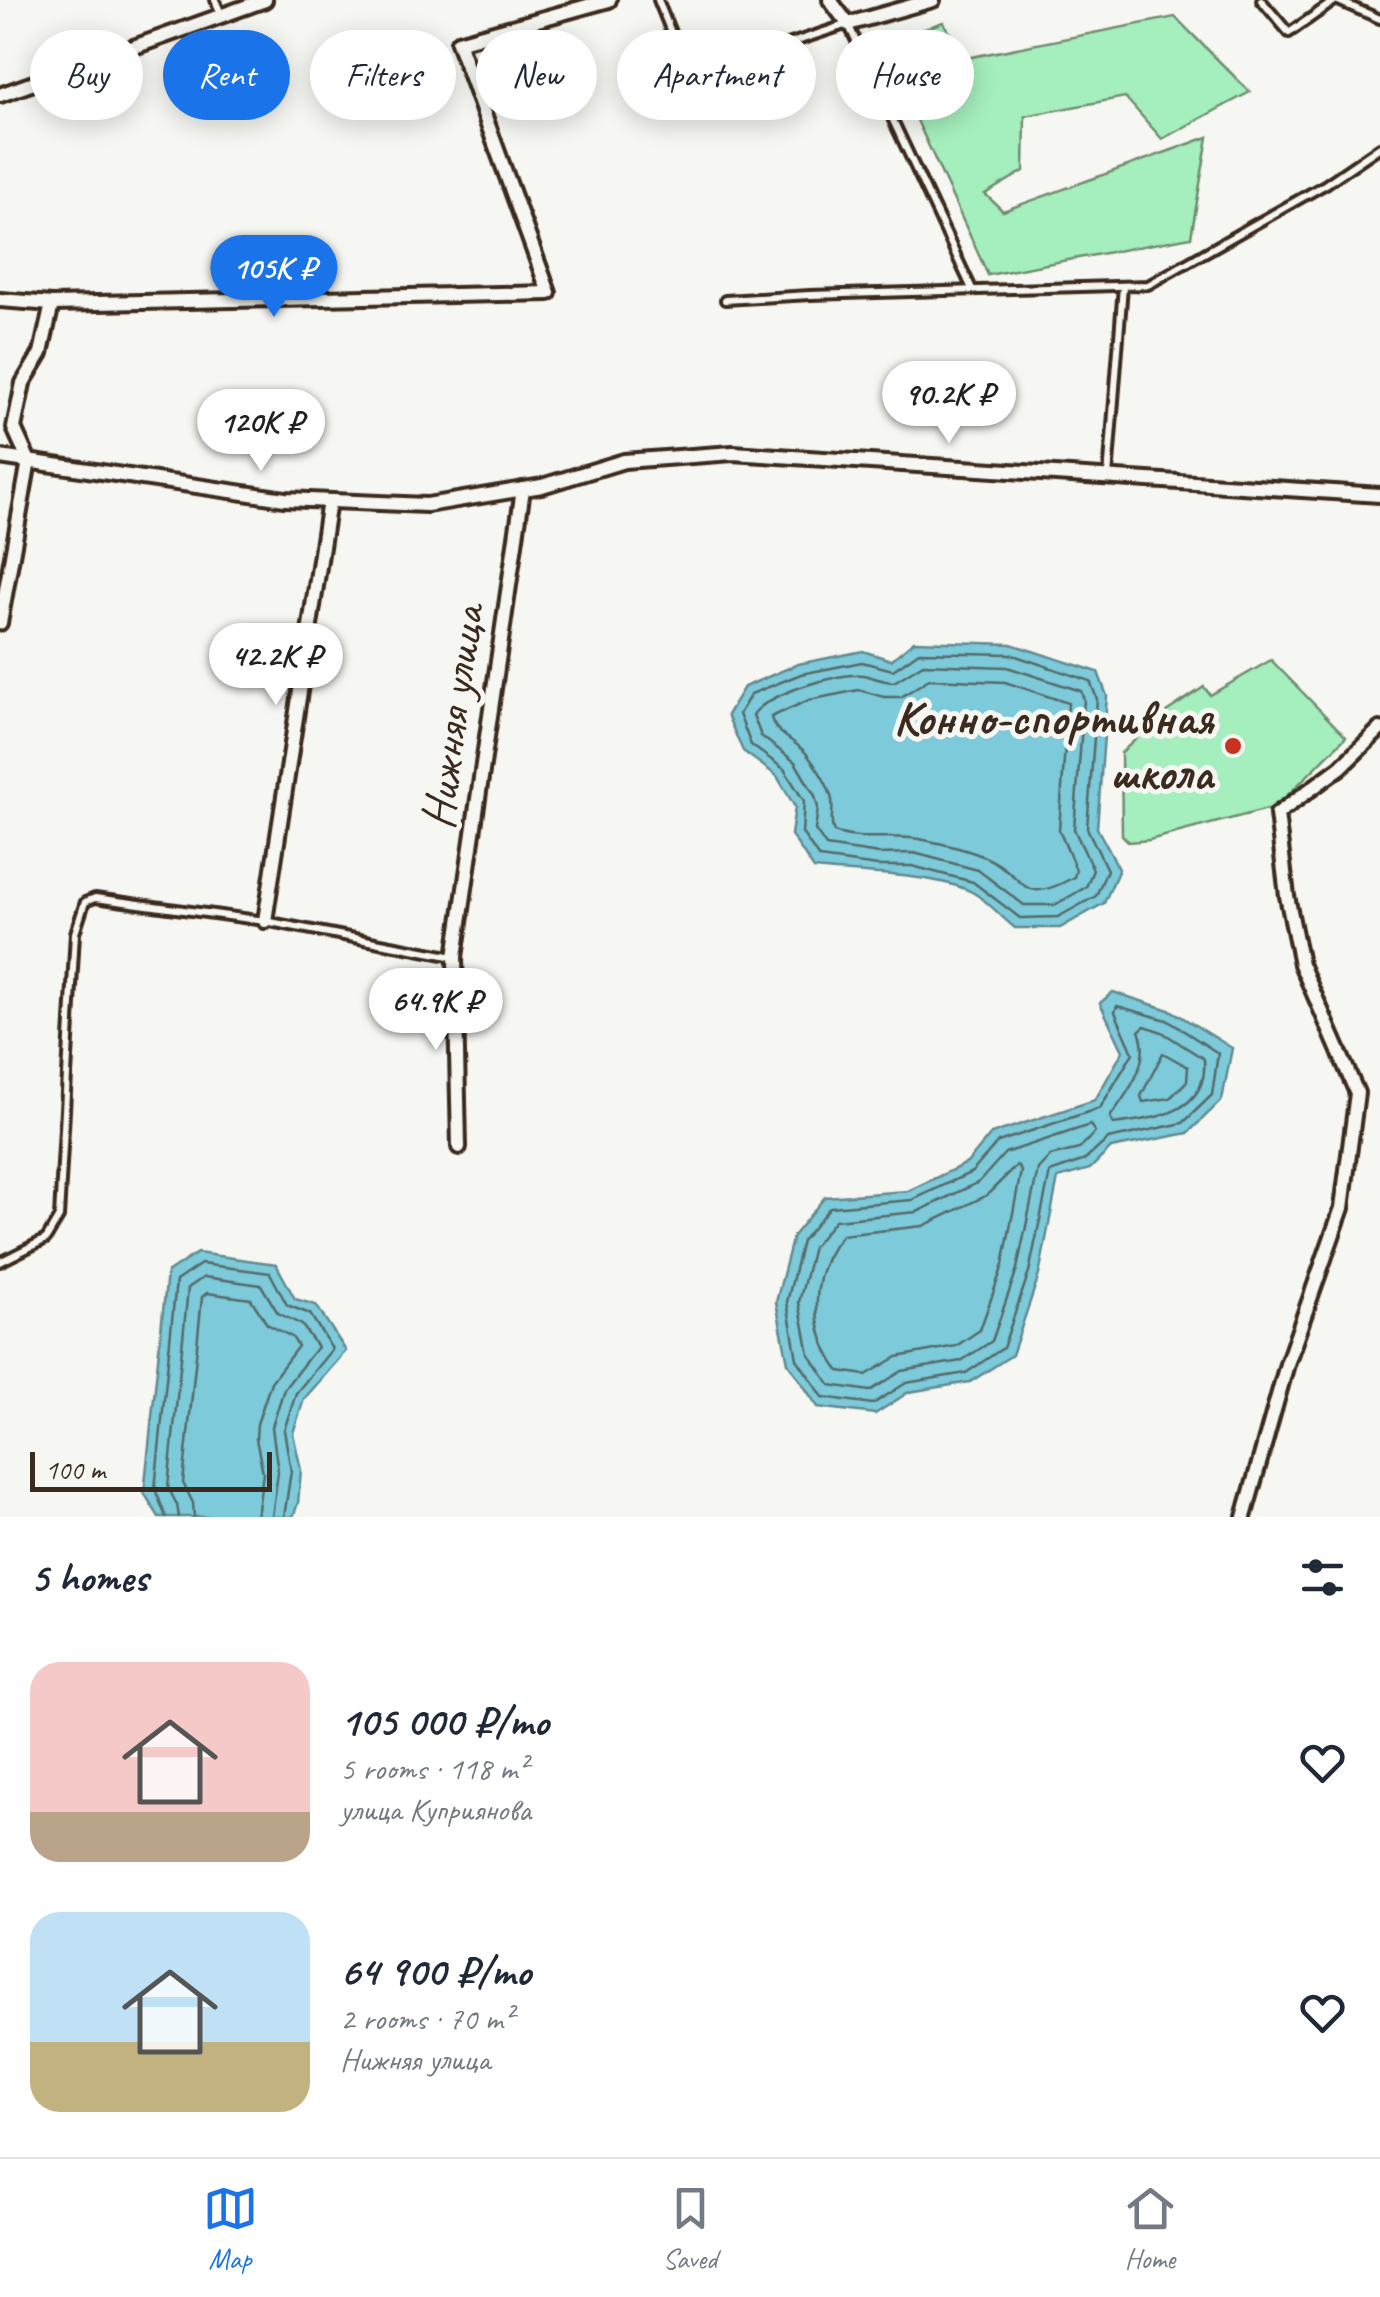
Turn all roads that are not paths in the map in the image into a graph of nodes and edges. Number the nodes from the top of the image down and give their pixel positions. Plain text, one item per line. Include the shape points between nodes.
1 (216, 0) edge
2 (266, 0) edge
3 (609, 0) edge
4 (658, 0) edge
5 (830, 0) edge
6 (934, 0) edge
7 (1261, 0) edge
8 (222, 16) junction
9 (1380, 19) edge
10 (848, 24) junction
11 (0, 95) edge
12 (1380, 147) edge
13 (1123, 286) junction
14 (972, 289) junction
15 (0, 300) edge
16 (725, 300) dead end
17 (52, 304) junction
18 (0, 457) edge
19 (29, 461) junction
20 (1108, 478) junction
21 (524, 489) junction
22 (1380, 495) edge
23 (328, 501) junction
24 (0, 623) edge
25 (1380, 729) edge
26 (265, 921) junction
27 (455, 957) junction
28 (459, 1148) dead end
29 (0, 1262) edge
30 (1244, 1517) edge

1 - 8 lane
2 - 8 street
3 - 17 street via 458,42 549,294
4 - 10 lane via 690,77
5 - 10 street
6 - 10 street
7 - 9 lane via 1289,34 1336,0
8 - 11 street
10 - 14 lane
12 - 13 lane via 1148,285
13 - 14 lane
13 - 20 lane
14 - 16 lane
15 - 17 street
17 - 19 street via 14,428
18 - 19 street
19 - 23 street
19 - 24 street
20 - 21 street via 733,453 624,461
20 - 22 street
21 - 23 street via 428,505
21 - 27 street, Нижняя улица
23 - 26 street
25 - 30 street via 1277,814 1301,964 1357,1093 1342,1208 1287,1364
26 - 27 lane
26 - 29 lane via 86,902 75,933 59,1216 46,1239
27 - 28 street, Нижняя улица

